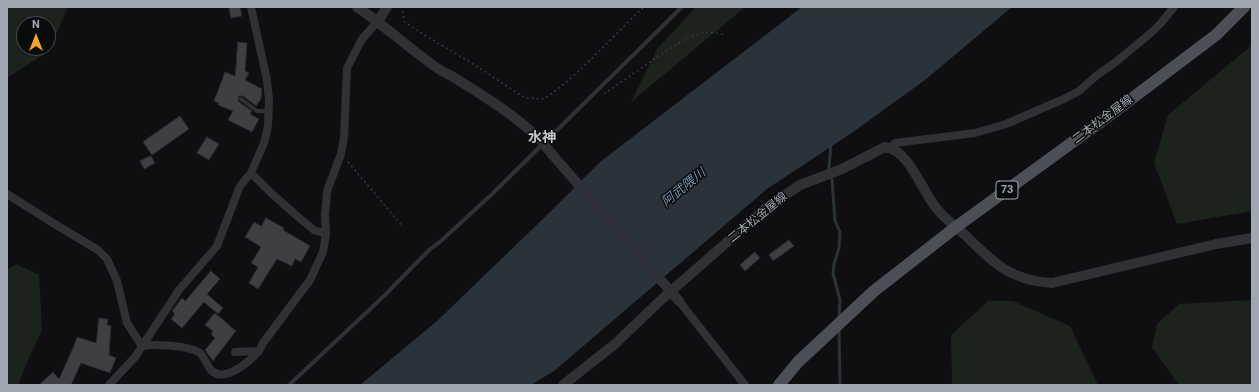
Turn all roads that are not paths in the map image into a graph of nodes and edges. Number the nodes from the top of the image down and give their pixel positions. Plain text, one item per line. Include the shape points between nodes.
1 (251, 7) edge
2 (358, 7) edge
3 (387, 7) edge
4 (682, 7) edge
5 (1174, 7) edge
6 (1244, 7) edge
7 (378, 21) junction
8 (241, 99) dead end
9 (268, 111) junction
10 (543, 143) junction
11 (891, 148) junction
12 (251, 173) junction
13 (7, 194) edge
14 (956, 227) junction
15 (326, 234) junction
16 (1252, 238) edge
17 (679, 302) joint
18 (142, 346) junction
19 (235, 352) dead end
20 (259, 352) junction
21 (109, 385) edge
22 (289, 385) edge
23 (563, 385) edge
24 (745, 385) edge
25 (779, 385) edge

1 - 9 street via 266,80
2 - 7 street
3 - 7 street
4 - 10 lane
5 - 11 street via 1152,32 1079,91 991,129 895,143
6 - 14 main road, 二本松金屋線 / 73 via 1216,35
7 - 10 street via 438,68 500,107
7 - 15 street via 362,39 347,68 344,138 341,154 327,190
8 - 9 lane via 257,111
9 - 12 street via 264,143
10 - 17 street, bridge
10 - 22 lane
11 - 14 street via 906,161 936,209
11 - 23 street, 二本松金屋線 via 879,149 842,169 800,185 766,208 615,344
12 - 15 street via 314,230
12 - 18 street via 240,186 218,246 179,290
13 - 18 street via 98,250 107,259 116,281 127,323
14 - 16 street via 1002,269 1020,278 1052,283 1216,244
14 - 25 main road, 二本松金屋線 / 73 via 874,291 798,362
15 - 20 street via 323,252 310,280
17 - 24 street
18 - 20 street via 152,344 193,350 203,357 211,371 222,375 244,365
18 - 21 street
19 - 20 street

